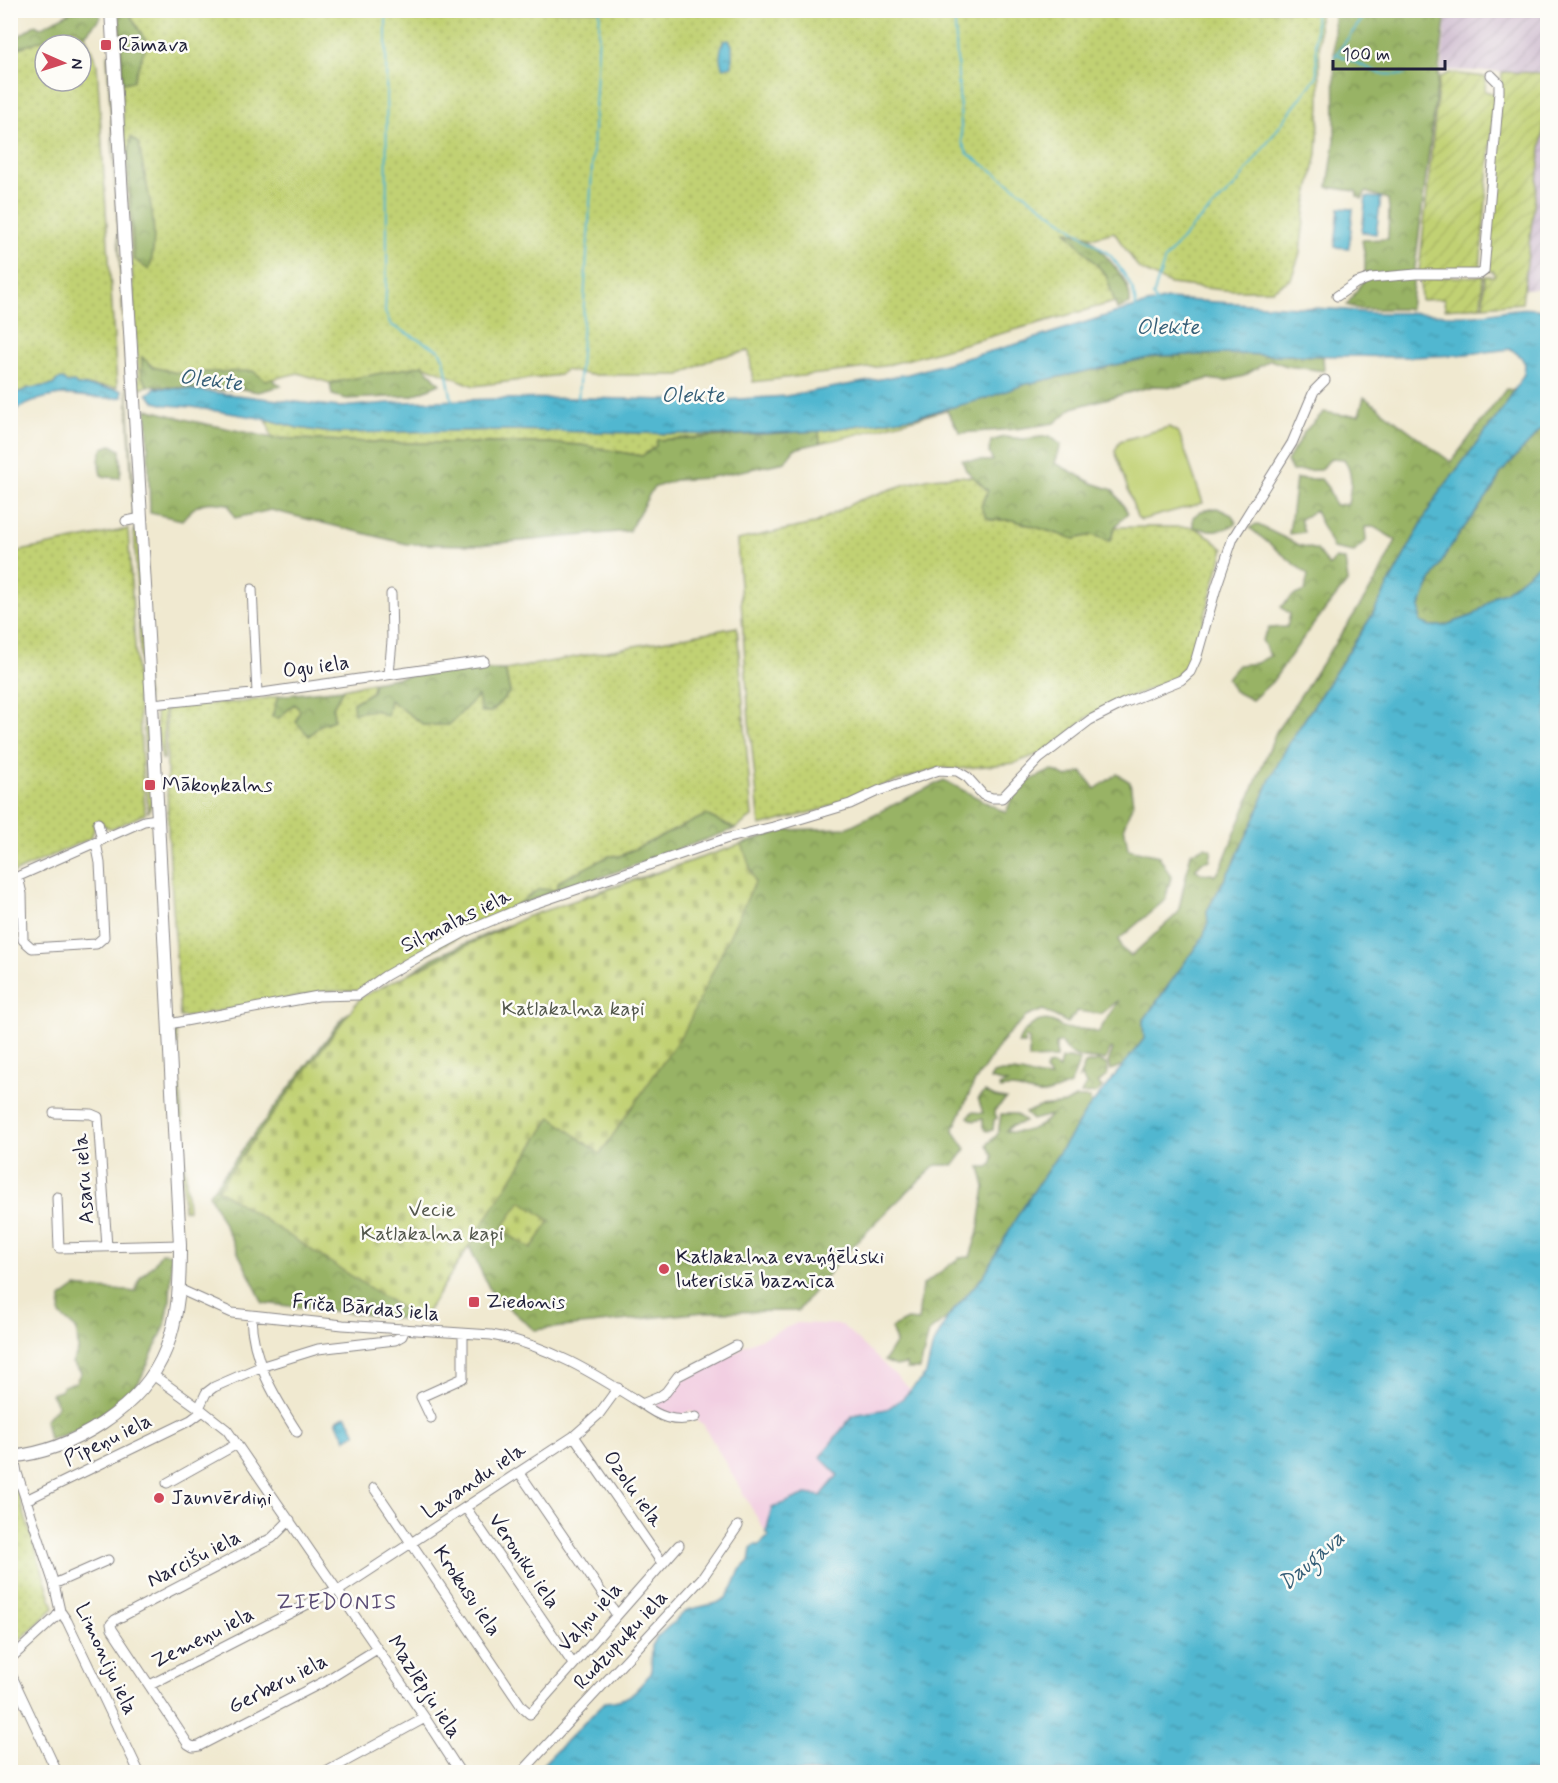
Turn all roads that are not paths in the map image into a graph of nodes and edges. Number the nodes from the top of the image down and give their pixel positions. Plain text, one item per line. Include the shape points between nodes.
1 (111, 10) edge
2 (1491, 75) dead end
3 (1337, 296) dead end
4 (1325, 380) dead end
5 (142, 518) junction
6 (126, 521) dead end
7 (252, 589) dead end
8 (391, 594) dead end
9 (484, 661) dead end
10 (389, 674) junction
11 (257, 693) junction
12 (152, 704) junction
13 (157, 819) junction
14 (98, 823) dead end
15 (99, 841) junction
16 (14, 878) edge
17 (169, 1024) junction
18 (54, 1113) dead end
19 (57, 1197) dead end
20 (180, 1245) junction
21 (107, 1247) junction
22 (179, 1289) junction
23 (251, 1316) junction
24 (405, 1329) junction
25 (463, 1334) junction
26 (736, 1346) dead end
27 (260, 1367) junction
28 (153, 1375) junction
29 (618, 1389) junction
30 (642, 1404) junction
31 (201, 1409) junction
32 (696, 1417) dead end
33 (432, 1418) dead end
34 (297, 1432) dead end
35 (574, 1436) junction
36 (237, 1444) junction
37 (13, 1456) edge
38 (519, 1472) junction
39 (167, 1483) dead end
40 (374, 1488) dead end
41 (26, 1500) junction
42 (466, 1508) junction
43 (290, 1520) junction
44 (738, 1526) dead end
45 (413, 1543) junction
46 (679, 1545) dead end
47 (108, 1560) dead end
48 (662, 1563) junction
49 (54, 1584) junction
50 (338, 1590) junction
51 (60, 1611) junction
52 (617, 1615) junction
53 (377, 1649) junction
54 (10, 1659) edge
55 (573, 1664) junction
56 (10, 1672) edge
57 (150, 1685) junction
58 (530, 1714) joint
59 (425, 1718) junction
60 (57, 1773) edge
61 (138, 1773) edge
62 (326, 1773) edge
63 (460, 1773) edge
64 (522, 1773) edge

1 - 5 main road
2 - 3 street via 1499,83 1499,92 1484,271 1371,278
4 - 17 street, Silmalas iela via 1314,391 1292,442 1233,538 1190,672 1181,680 1090,720 1039,759 1002,798 983,795 957,771 939,770 850,804 741,834 519,909 422,954 358,995 318,996
5 - 6 street
5 - 12 main road
7 - 11 street
8 - 10 street
9 - 10 street, Ogu iela
10 - 11 street, Ogu iela
11 - 12 street, Ogu iela
12 - 13 main road
13 - 15 street
13 - 17 main road
14 - 15 street
15 - 16 street
15 - 16 street via 104,937 96,944 32,948 23,940 22,894
17 - 20 main road
18 - 21 street, Asaru iela via 98,1117
19 - 21 street via 59,1248
20 - 21 street
20 - 22 main road
22 - 23 street, Friča Bārdas iela via 222,1311
22 - 28 main road via 171,1333
23 - 24 street, Friča Bārdas iela
23 - 27 street
24 - 25 street, Friča Bārdas iela
24 - 27 street, Pīpeņu iela via 394,1340 318,1349
25 - 29 street, Friča Bārdas iela via 491,1335 537,1346
25 - 33 street via 463,1378 421,1397
26 - 30 street via 678,1376 666,1392
27 - 31 street, Pīpeņu iela via 214,1387 206,1393
27 - 34 street
28 - 31 street, Mazlēpju iela
28 - 37 main road via 135,1396 88,1432 55,1447
29 - 30 street, Friča Bārdas iela
29 - 35 street, Lavandu iela via 599,1414
30 - 32 street, Friča Bārdas iela via 665,1418
31 - 36 street, Mazlēpju iela via 227,1430
31 - 41 street, Pīpeņu iela via 191,1420
35 - 38 street, Lavandu iela
35 - 48 street, Ozolu iela
36 - 39 street
36 - 43 street, Mazlēpju iela
37 - 41 street, Limoniju iela
38 - 42 street, Lavandu iela
38 - 52 street
40 - 45 street, Krokusu iela
41 - 49 street, Limoniju iela
42 - 45 street, Lavandu iela
42 - 55 street, Veroniku iela
43 - 50 street, Mazlēpju iela
43 - 57 street, Narcišu iela via 272,1538 111,1624
44 - 64 street, Rudzupuķu iela via 704,1577
45 - 50 street, Lavandu iela
45 - 58 street, Krokusu iela
46 - 48 street, Vaļņu iela
47 - 49 street
48 - 52 street, Vaļņu iela
49 - 51 street, Limoniju iela
50 - 53 street, Mazlēpju iela
50 - 57 street, Zemeņu iela
51 - 54 street
51 - 61 street, Limoniju iela
52 - 55 street, Vaļņu iela
53 - 57 street, Gerberu iela via 327,1680 193,1747
53 - 59 street, Mazlēpju iela
55 - 58 street, Vaļņu iela
56 - 60 street
59 - 62 street
59 - 63 street, Mazlēpju iela

